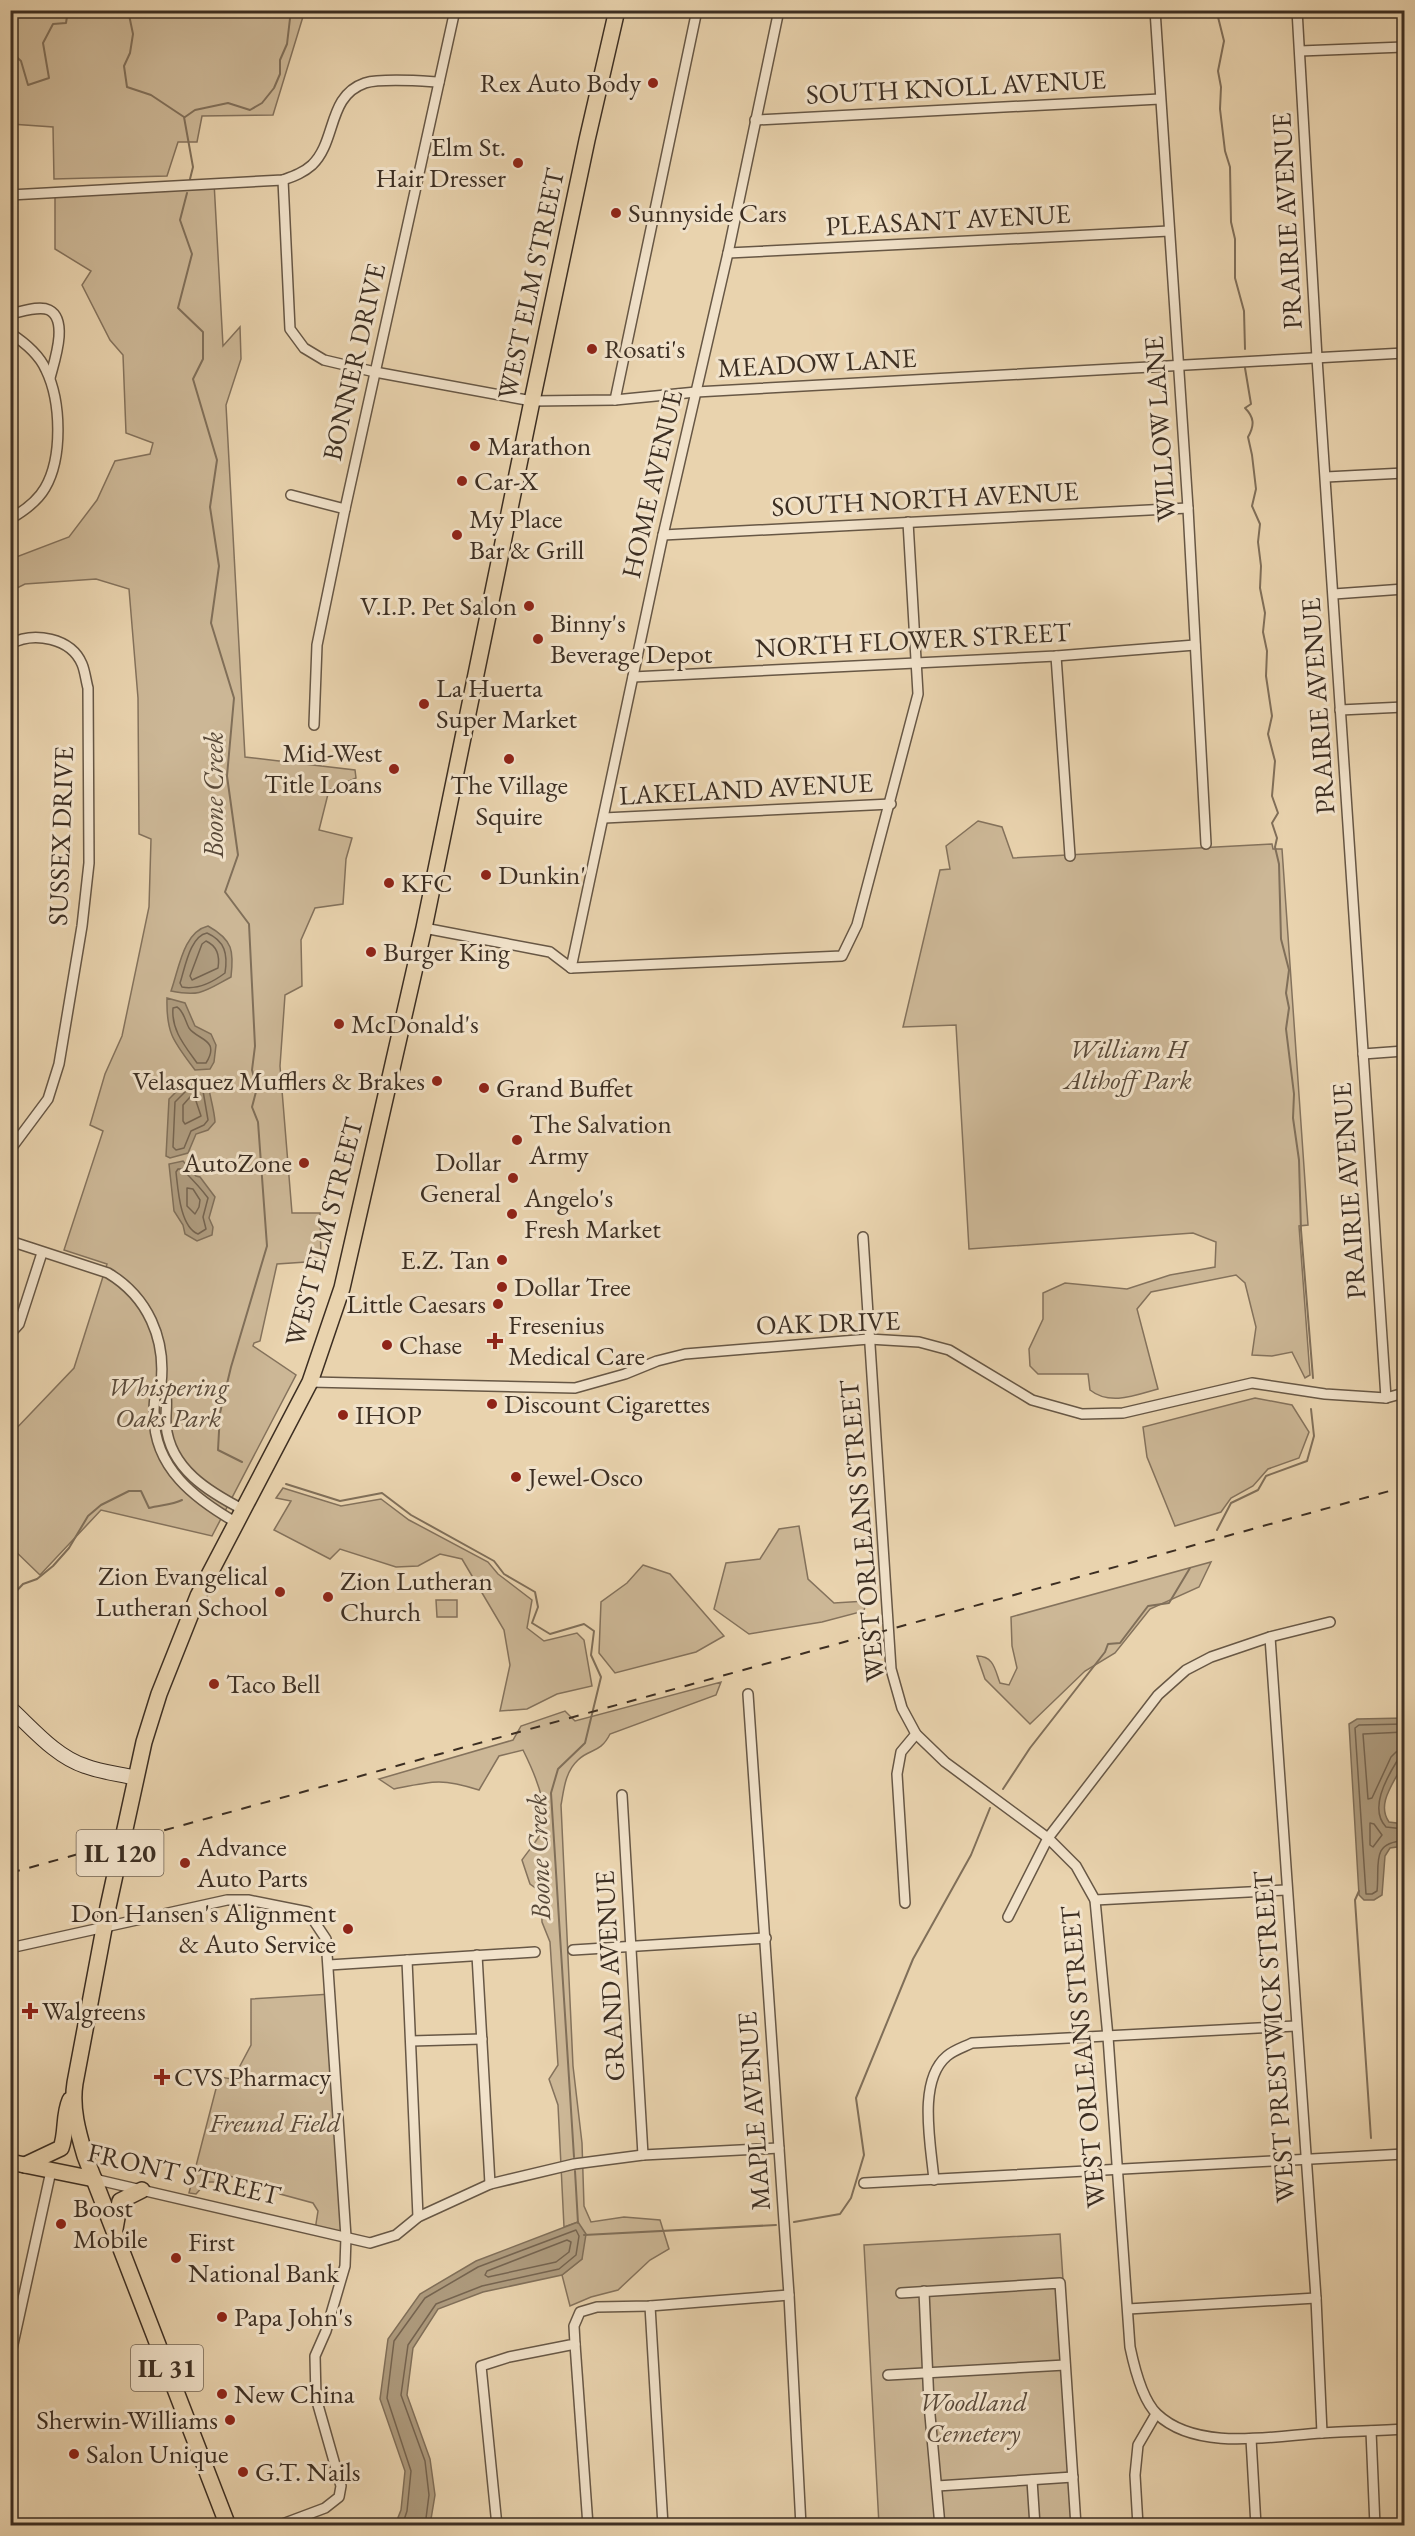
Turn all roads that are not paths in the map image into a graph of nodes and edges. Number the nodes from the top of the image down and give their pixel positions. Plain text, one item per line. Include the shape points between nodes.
1 (455, 10) edge
2 (617, 10) edge
3 (697, 10) edge
4 (779, 10) edge
5 (1155, 10) edge
6 (1297, 10) edge
7 (1404, 47) edge
8 (1300, 51) junction
9 (439, 82) junction
10 (1160, 99) junction
11 (754, 120) junction
12 (283, 180) junction
13 (10, 195) edge
14 (1169, 231) junction
15 (728, 253) junction
16 (10, 314) edge
17 (10, 333) edge
18 (1404, 353) edge
19 (1317, 358) junction
20 (1177, 367) junction
21 (375, 372) junction
22 (50, 380) junction
23 (696, 392) junction
24 (615, 400) junction
25 (532, 401) junction
26 (1404, 473) edge
27 (1326, 477) junction
28 (291, 495) dead end
29 (1188, 508) junction
30 (345, 509) junction
31 (10, 519) edge
32 (908, 522) junction
33 (663, 535) junction
34 (1404, 589) edge
35 (1334, 594) junction
36 (10, 644) edge
37 (1195, 645) junction
38 (1056, 656) junction
39 (916, 662) junction
40 (633, 677) junction
41 (1404, 707) edge
42 (1340, 710) junction
43 (314, 725) dead end
44 (891, 804) junction
45 (604, 818) junction
46 (1206, 844) dead end
47 (1070, 856) dead end
48 (424, 928) junction
49 (571, 968) junction
50 (1404, 1051) edge
51 (1363, 1054) junction
52 (10, 1150) edge
53 (863, 1237) dead end
54 (10, 1241) edge
55 (42, 1252) junction
56 (10, 1334) edge
57 (869, 1339) junction
58 (310, 1382) junction
59 (161, 1384) junction
60 (1404, 1393) edge
61 (1386, 1398) junction
62 (241, 1516) junction
63 (1330, 1622) dead end
64 (1270, 1637) junction
65 (748, 1694) dead end
66 (10, 1708) edge
67 (916, 1734) junction
68 (136, 1778) junction
69 (622, 1795) dead end
70 (1048, 1838) junction
71 (1286, 1890) junction
72 (1095, 1900) junction
73 (905, 1903) dead end
74 (1008, 1917) dead end
75 (106, 1928) junction
76 (765, 1938) junction
77 (631, 1946) junction
78 (10, 1948) edge
79 (573, 1950) dead end
80 (535, 1952) dead end
81 (477, 1955) junction
82 (407, 1960) junction
83 (329, 1965) junction
84 (1296, 2026) junction
85 (1108, 2037) junction
86 (482, 2039) junction
87 (411, 2041) junction
88 (73, 2095) junction
89 (779, 2148) junction
90 (1404, 2154) edge
91 (643, 2155) junction
92 (1306, 2160) junction
93 (18, 2163) edge
94 (51, 2171) junction
95 (1117, 2171) junction
96 (94, 2179) junction
97 (934, 2180) junction
98 (864, 2183) dead end
99 (490, 2184) junction
100 (142, 2190) junction
101 (418, 2217) junction
102 (115, 2232) junction
103 (346, 2237) junction
104 (924, 2291) junction
105 (901, 2293) dead end
106 (789, 2295) junction
107 (1316, 2298) junction
108 (650, 2306) junction
109 (1128, 2309) junction
110 (575, 2344) junction
111 (10, 2358) edge
112 (1065, 2365) junction
113 (928, 2372) junction
114 (888, 2375) dead end
115 (1156, 2414) junction
116 (1404, 2429) edge
117 (1371, 2431) junction
118 (1322, 2433) junction
119 (1251, 2439) junction
120 (1073, 2477) junction
121 (1032, 2480) junction
122 (937, 2486) junction
123 (10, 2524) edge
124 (15, 2526) edge
125 (228, 2526) edge
126 (277, 2526) edge
127 (497, 2526) edge
128 (588, 2526) edge
129 (663, 2526) edge
130 (801, 2526) edge
131 (940, 2526) edge
132 (1035, 2526) edge
133 (1076, 2526) edge
134 (1138, 2526) edge
135 (1256, 2526) edge
136 (1375, 2526) edge

1 - 9 street, BONNER DRIVE
2 - 25 main road, WEST ELM STREET / IL 120
3 - 24 street
4 - 11 street, HOME AVENUE
5 - 10 street, WILLOW LANE
6 - 8 street, PRAIRIE AVENUE
7 - 8 street
8 - 19 street, PRAIRIE AVENUE
9 - 12 street via 366,83 343,97 317,159
9 - 21 street, BONNER DRIVE
10 - 11 street, SOUTH KNOLL AVENUE
10 - 14 street, WILLOW LANE
11 - 15 street, HOME AVENUE
12 - 13 street
12 - 21 street, MEADOW LANE via 290,329 304,348 324,360
14 - 15 street, PLEASANT AVENUE
14 - 20 street, WILLOW LANE
15 - 23 street, HOME AVENUE
16 - 22 street via 40,309 50,310 56,318 59,336
17 - 22 street via 32,351
18 - 19 street, MEADOW LANE
19 - 20 street, MEADOW LANE
19 - 27 street, PRAIRIE AVENUE
20 - 23 street, MEADOW LANE
20 - 29 street, WILLOW LANE
21 - 25 street, MEADOW LANE
21 - 30 street, BONNER DRIVE
22 - 31 street via 58,417 56,455 45,488 28,508
23 - 24 street, MEADOW LANE
23 - 33 street, HOME AVENUE
24 - 25 street, MEADOW LANE
25 - 48 main road, WEST ELM STREET / IL 120
26 - 27 street
27 - 35 street, PRAIRIE AVENUE
28 - 30 street
29 - 32 street, SOUTH NORTH AVENUE
29 - 37 street, WILLOW LANE
30 - 43 street, BONNER DRIVE via 317,645
32 - 33 street, SOUTH NORTH AVENUE
32 - 39 street
33 - 40 street, HOME AVENUE
34 - 35 street
35 - 42 street, PRAIRIE AVENUE
36 - 52 street, SUSSEX DRIVE via 43,637 64,644 82,663 88,688 88,863 82,926 59,1064 48,1099
37 - 38 street, NORTH FLOWER STREET
37 - 46 street, WILLOW LANE
38 - 39 street, NORTH FLOWER STREET
38 - 47 street
39 - 40 street, NORTH FLOWER STREET
39 - 44 street via 918,694
40 - 45 street, HOME AVENUE
41 - 42 street
42 - 51 street, PRAIRIE AVENUE
44 - 45 street, LAKELAND AVENUE
44 - 49 street via 857,925 842,956
45 - 49 street, HOME AVENUE
48 - 49 street via 550,952
48 - 58 main road, WEST ELM STREET / IL 120 via 344,1282
50 - 51 street
51 - 61 street, PRAIRIE AVENUE
53 - 57 street, WEST ORLEANS STREET
54 - 55 street
55 - 56 street via 19,1324
55 - 59 street via 108,1273 144,1306 162,1349
57 - 58 street, OAK DRIVE via 685,1354 575,1388
57 - 61 street, OAK DRIVE via 919,1342 949,1350 1032,1400 1082,1414 1123,1413 1252,1383
57 - 67 street, WEST ORLEANS STREET via 891,1669 902,1708
58 - 62 main road, WEST ELM STREET / IL 120
59 - 62 street via 166,1391 168,1436 179,1460 207,1490
59 - 62 street via 155,1400 154,1423 166,1460 193,1495
60 - 61 street, OAK DRIVE
62 - 68 main road, WEST ELM STREET / IL 120 via 198,1596 172,1659
63 - 64 street
64 - 70 street via 1211,1657 1179,1676 1158,1695
64 - 71 street, WEST PRESTWICK STREET
65 - 76 street, MAPLE AVENUE
66 - 68 street via 71,1759 84,1766
67 - 70 street, WEST ORLEANS STREET via 945,1762
67 - 73 street via 900,1752 897,1774
68 - 75 main road, WEST ELM STREET / IL 120
69 - 77 street, GRAND AVENUE
70 - 72 street, WEST ORLEANS STREET via 1076,1866
70 - 74 street
71 - 72 street
71 - 84 street, WEST PRESTWICK STREET
72 - 85 street, WEST ORLEANS STREET
75 - 78 street
75 - 83 street via 227,1900 248,1900 308,1912 326,1939
75 - 88 main road, WEST ELM STREET / IL 120
76 - 77 street
76 - 89 street, MAPLE AVENUE
77 - 79 street
77 - 91 street, GRAND AVENUE
80 - 81 street
81 - 82 street
81 - 86 street
82 - 83 street
82 - 87 street
83 - 103 street
84 - 85 street
84 - 92 street, WEST PRESTWICK STREET
85 - 95 street, WEST ORLEANS STREET
85 - 97 street via 972,2043 947,2056 932,2075 928,2102
86 - 87 street
86 - 99 street
87 - 101 street
88 - 93 main road via 66,2111 61,2148
88 - 96 main road, WEST ELM STREET / IL 120 via 77,2128
89 - 91 street, FRONT STREET
89 - 106 street, MAPLE AVENUE
90 - 92 street
91 - 99 street, FRONT STREET via 574,2164
92 - 95 street
92 - 107 street, WEST PRESTWICK STREET
93 - 94 main road, FRONT STREET
94 - 96 main road, FRONT STREET
94 - 111 street
95 - 97 street
95 - 109 street, WEST ORLEANS STREET
96 - 100 street, FRONT STREET
96 - 102 main road, WEST ELM STREET / IL 31
97 - 98 street
99 - 101 street, FRONT STREET
100 - 102 main road via 120,2201
100 - 103 street, FRONT STREET
101 - 103 street, FRONT STREET via 396,2235 370,2243
102 - 125 main road, WEST ELM STREET / IL 31
103 - 126 street via 345,2266 315,2356 316,2398 338,2468 339,2497 325,2508
104 - 105 street
104 - 112 street via 1060,2283
104 - 113 street
106 - 108 street
106 - 130 street, MAPLE AVENUE
107 - 109 street
107 - 118 street, WEST PRESTWICK STREET
108 - 110 street via 597,2307 580,2312 574,2326
108 - 129 street
109 - 115 street, WEST ORLEANS STREET via 1135,2372
110 - 127 street via 481,2366
110 - 128 street
112 - 113 street
112 - 120 street
113 - 114 street
113 - 122 street
115 - 119 street via 1205,2436
115 - 134 street via 1138,2445
116 - 117 street
117 - 118 street
117 - 136 street
118 - 119 street
119 - 135 street
120 - 121 street
120 - 133 street
121 - 122 street
121 - 132 street
122 - 131 street
123 - 124 street

